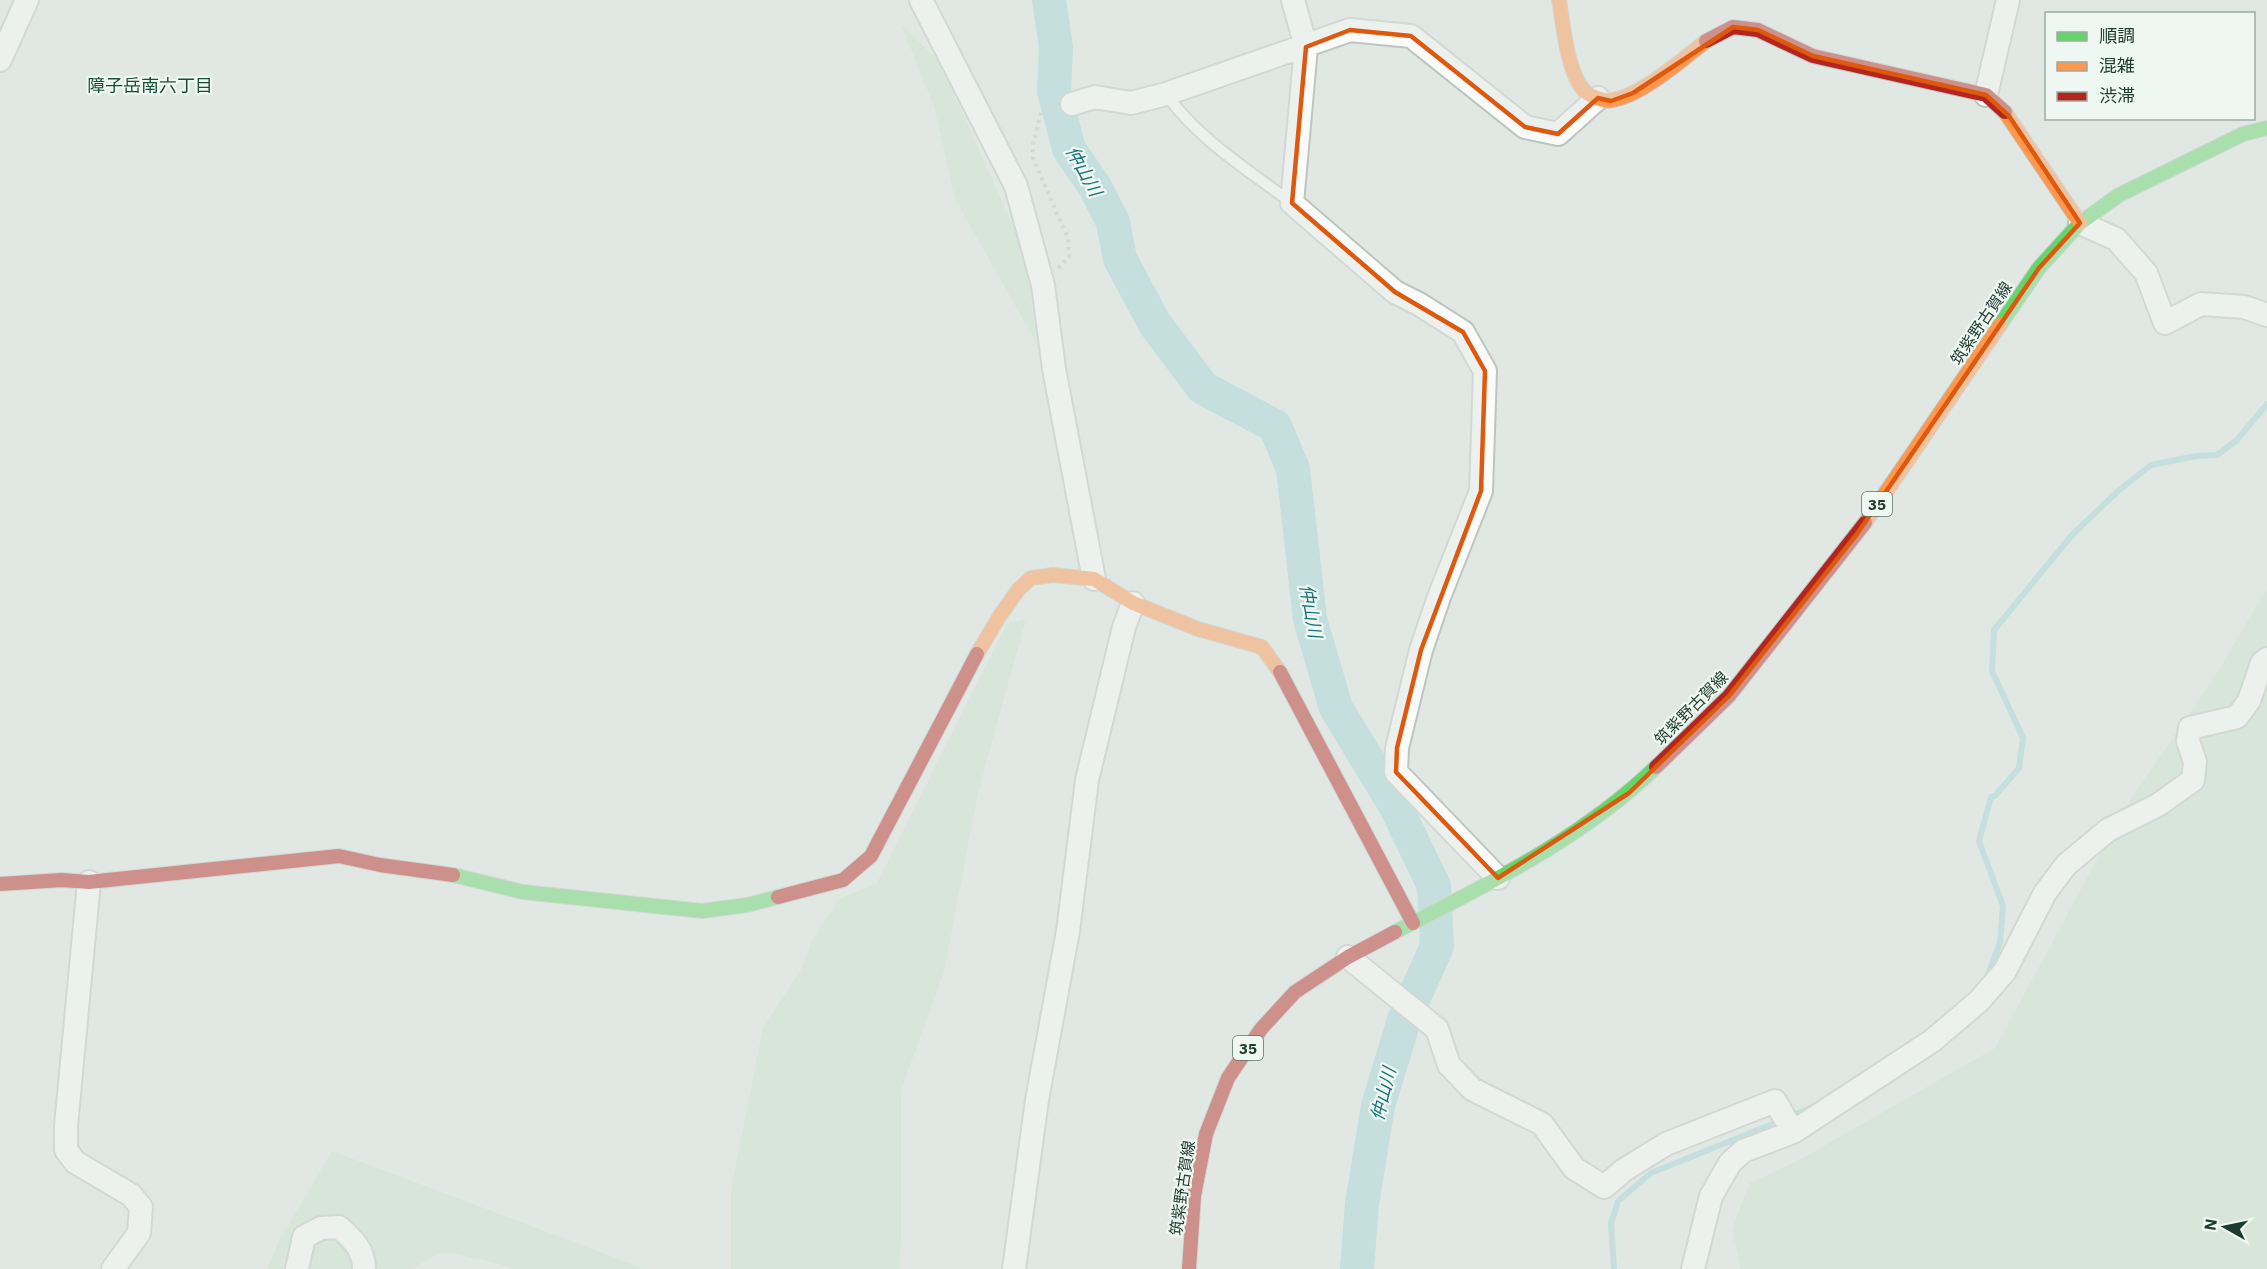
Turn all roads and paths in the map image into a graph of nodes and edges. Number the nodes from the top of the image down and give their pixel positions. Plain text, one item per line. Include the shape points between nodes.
1 (27, 0) edge
2 (921, 0) edge
3 (1293, 0) edge
4 (1559, 0) edge
5 (2008, 0) edge
6 (1306, 47) junction
7 (0, 60) edge
8 (1166, 94) junction
9 (1986, 95) junction
10 (1598, 98) junction
11 (1072, 104) joint
12 (2267, 128) edge
13 (1292, 203) junction
14 (2080, 223) junction
15 (1041, 276) junction
16 (2267, 315) edge
17 (1094, 579) junction
18 (1133, 603) junction
19 (2267, 659) edge
20 (89, 882) junction
21 (1489, 883) junction
22 (0, 884) edge
23 (1413, 923) junction
24 (1348, 957) junction
25 (1793, 1132) junction
26 (113, 1269) edge
27 (297, 1269) edge
28 (364, 1269) edge
29 (1014, 1269) edge
30 (1189, 1269) edge
31 (1693, 1269) edge

1 - 7 street
2 - 15 street via 1016,186
3 - 6 street
4 - 10 street via 1569,60 1583,90
5 - 9 street
6 - 8 street
6 - 10 street via 1350,30 1411,36 1525,127 1558,134
6 - 13 street
8 - 11 street via 1131,103 1095,97
8 - 13 lane via 1204,136
9 - 10 street via 1813,56 1758,30 1733,27 1710,38 1633,93 1611,101
9 - 14 street via 2009,116
11 - 15 path via 1042,109 1033,144 1033,158 1068,239 1069,257 1061,267
12 - 14 street, 筑紫野古賀線 / 35 via 2243,134 2120,195
13 - 21 street via 1395,292 1463,332 1485,371 1481,491 1421,650 1397,748 1396,772
14 - 16 street via 2116,239 2146,273 2165,323 2201,304 2244,307
14 - 21 street, 筑紫野古賀線 / 35 via 2039,268 1857,534 1729,696 1629,793 1565,838
15 - 17 street via 1054,369
17 - 18 street
17 - 20 street via 1053,575 1031,578 1018,590 965,676 871,856 843,880 747,905 702,911 523,892 464,877 339,856
18 - 23 street via 1198,629 1262,647 1278,669
18 - 29 street via 1087,780 1068,931 1037,1100
19 - 25 street via 2262,663 2249,701 2237,717 2190,728 2188,741 2195,762 2193,780 2157,805 2108,830 2066,866 2045,893 2005,971 1979,1001 1932,1041
20 - 22 street
20 - 26 street via 66,1150 75,1162 131,1195 141,1207 139,1233
21 - 23 street, 筑紫野古賀線 / 35
23 - 24 street, 筑紫野古賀線 / 35
24 - 25 street via 1437,1029 1449,1065 1472,1089 1542,1124 1574,1168 1604,1187 1666,1144 1776,1101
24 - 30 street, 筑紫野古賀線 / 35 via 1295,992 1261,1029 1228,1078 1206,1134 1194,1196
25 - 31 street via 1743,1151 1730,1163 1711,1196
27 - 28 street via 304,1237 321,1228 339,1227 356,1242

